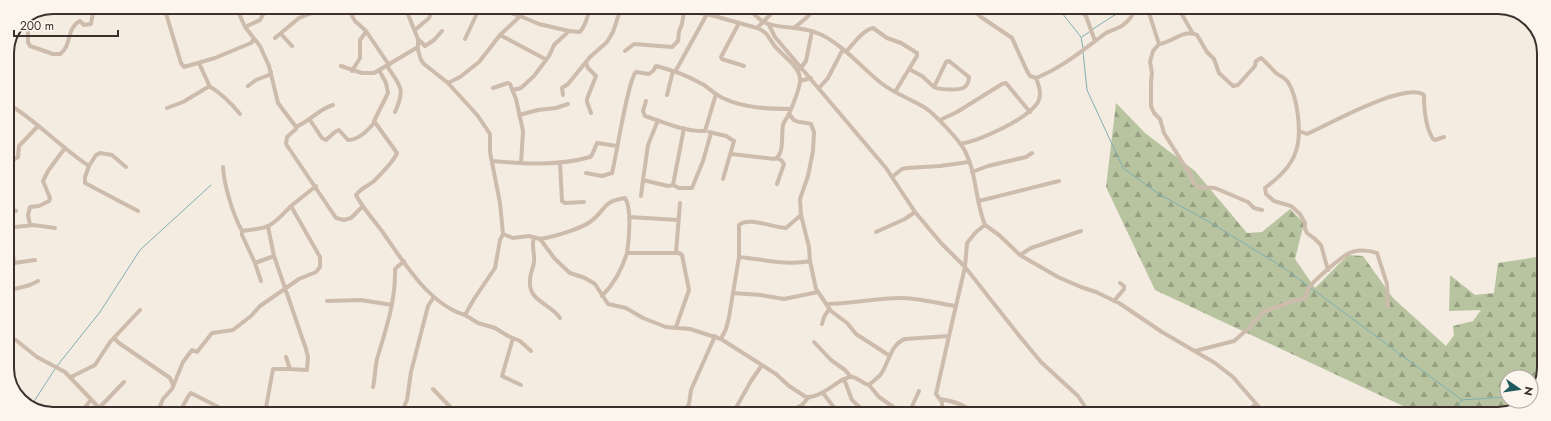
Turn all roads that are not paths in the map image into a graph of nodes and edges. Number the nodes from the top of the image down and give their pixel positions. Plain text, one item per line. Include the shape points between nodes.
1 (93, 14) edge
2 (166, 14) edge
3 (239, 14) edge
4 (263, 14) edge
5 (309, 14) edge
6 (353, 14) edge
7 (408, 14) edge
8 (431, 14) edge
9 (477, 14) edge
10 (514, 14) edge
11 (522, 14) edge
12 (588, 14) edge
13 (619, 14) edge
14 (684, 14) edge
15 (707, 14) joint
16 (754, 14) edge
17 (771, 14) edge
18 (810, 14) edge
19 (977, 14) edge
20 (1084, 14) edge
21 (1132, 14) edge
22 (1149, 14) edge
23 (1181, 14) edge
24 (520, 16) junction
25 (763, 22) junction
26 (739, 23) junction
27 (769, 25) junction
28 (245, 27) junction
29 (795, 27) junction
30 (24, 28) edge
31 (757, 28) junction
32 (415, 30) junction
33 (442, 31) dead end
34 (569, 31) junction
35 (812, 31) junction
36 (366, 32) junction
37 (1192, 32) junction
38 (280, 34) junction
39 (500, 35) junction
40 (275, 38) dead end
41 (254, 39) junction
42 (418, 39) junction
43 (465, 39) dead end
44 (1095, 41) junction
45 (1159, 44) junction
46 (292, 46) dead end
47 (418, 47) junction
48 (625, 50) dead end
49 (844, 50) junction
50 (545, 59) junction
51 (199, 63) junction
52 (586, 63) junction
53 (341, 66) dead end
54 (388, 66) junction
55 (744, 66) dead end
56 (802, 68) junction
57 (910, 69) junction
58 (379, 70) junction
59 (352, 71) junction
60 (796, 71) junction
61 (271, 72) junction
62 (674, 72) junction
63 (811, 78) junction
64 (1036, 78) junction
65 (800, 81) junction
66 (448, 83) junction
67 (209, 86) junction
68 (248, 86) dead end
69 (934, 87) junction
70 (493, 88) dead end
71 (819, 88) junction
72 (513, 90) junction
73 (895, 92) junction
74 (716, 94) junction
75 (563, 95) dead end
76 (667, 95) dead end
77 (646, 101) dead end
78 (568, 104) dead end
79 (333, 105) dead end
80 (14, 107) edge
81 (167, 108) dead end
82 (790, 111) junction
83 (395, 112) dead end
84 (1030, 112) junction
85 (591, 113) dead end
86 (240, 114) dead end
87 (519, 114) junction
88 (310, 120) junction
89 (658, 120) junction
90 (940, 120) junction
91 (375, 122) junction
92 (38, 126) junction
93 (296, 127) junction
94 (684, 128) junction
95 (705, 131) junction
96 (1298, 131) junction
97 (711, 133) junction
98 (1444, 137) dead end
99 (960, 144) junction
100 (617, 146) junction
101 (64, 148) junction
102 (1032, 153) dead end
103 (731, 154) junction
104 (776, 158) junction
105 (14, 160) edge
106 (492, 161) junction
107 (969, 162) junction
108 (521, 163) junction
109 (560, 163) junction
110 (90, 166) junction
111 (126, 166) dead end
112 (223, 167) dead end
113 (972, 172) junction
114 (586, 173) dead end
115 (892, 177) junction
116 (724, 179) dead end
117 (643, 180) junction
118 (1059, 181) dead end
119 (777, 184) dead end
120 (673, 185) junction
121 (316, 186) junction
122 (641, 196) dead end
123 (979, 201) junction
124 (584, 202) dead end
125 (680, 204) dead end
126 (292, 206) junction
127 (363, 206) junction
128 (1262, 210) dead end
129 (138, 211) dead end
130 (915, 212) junction
131 (801, 215) junction
132 (629, 217) junction
133 (678, 220) junction
134 (30, 225) junction
135 (984, 225) junction
136 (14, 227) edge
137 (268, 227) junction
138 (55, 228) dead end
139 (242, 231) junction
140 (1081, 231) dead end
141 (876, 232) dead end
142 (503, 234) junction
143 (534, 237) junction
144 (540, 239) junction
145 (627, 253) junction
146 (676, 253) junction
147 (1020, 255) junction
148 (274, 256) junction
149 (739, 257) junction
150 (35, 260) dead end
151 (404, 261) junction
152 (810, 261) junction
153 (14, 263) edge
154 (255, 263) junction
155 (965, 267) junction
156 (1328, 270) junction
157 (38, 281) dead end
158 (260, 281) dead end
159 (1120, 283) dead end
160 (286, 288) junction
161 (14, 289) edge
162 (818, 292) junction
163 (733, 293) junction
164 (434, 296) junction
165 (602, 296) junction
166 (327, 301) dead end
167 (1114, 301) junction
168 (392, 304) junction
169 (826, 304) junction
170 (955, 306) junction
171 (1388, 307) dead end
172 (829, 308) junction
173 (140, 310) dead end
174 (465, 315) junction
175 (560, 318) dead end
176 (822, 324) dead end
177 (676, 327) junction
178 (715, 336) junction
179 (949, 336) junction
180 (14, 338) edge
181 (114, 338) junction
182 (513, 338) junction
183 (721, 339) junction
184 (814, 342) dead end
185 (530, 351) dead end
186 (1195, 351) junction
187 (890, 356) junction
188 (286, 357) dead end
189 (762, 365) junction
190 (290, 369) junction
191 (71, 377) junction
192 (851, 377) junction
193 (844, 379) junction
194 (124, 382) dead end
195 (173, 384) junction
196 (521, 384) dead end
197 (869, 385) junction
198 (373, 387) dead end
199 (433, 389) dead end
200 (919, 391) dead end
201 (824, 393) junction
202 (808, 398) junction
203 (940, 399) junction
204 (91, 400) junction
205 (1256, 404) junction
206 (85, 407) edge
207 (97, 407) edge
208 (104, 407) edge
209 (160, 407) edge
210 (182, 407) edge
211 (219, 407) edge
212 (266, 407) edge
213 (405, 407) edge
214 (450, 407) edge
215 (687, 407) edge
216 (736, 407) edge
217 (799, 407) edge
218 (834, 407) edge
219 (860, 407) edge
220 (893, 407) edge
221 (912, 407) edge
222 (941, 407) edge
223 (967, 407) edge
224 (1085, 407) edge
225 (1252, 407) edge
226 (1259, 407) edge

1 - 30 street via 91,24 84,25 80,22 71,30 65,49 60,54 30,46 28,31
2 - 51 street via 181,63 185,68
3 - 28 street
4 - 28 street via 260,20
5 - 38 street via 299,18
6 - 36 street via 353,18
7 - 32 street
8 - 32 street
9 - 43 street
10 - 24 street
11 - 24 street
12 - 34 street via 580,32
13 - 52 street via 608,42
14 - 48 street via 678,31 678,41 674,46 634,44
15 - 26 street
15 - 62 street
16 - 25 street
17 - 25 street
18 - 29 street
19 - 64 street via 1012,38 1030,76
20 - 44 street
21 - 44 street via 1123,25
22 - 45 street
23 - 37 street
24 - 34 street via 539,24
24 - 39 street
25 - 27 street
25 - 31 street
26 - 31 street
26 - 55 street via 722,59
27 - 29 street
27 - 56 street via 775,37
28 - 41 street
29 - 35 street
31 - 60 street via 768,33 774,45 789,58
32 - 42 street
33 - 42 street via 425,46
34 - 50 street via 554,45
35 - 49 street
35 - 56 street via 806,61
36 - 54 street
36 - 59 street via 360,40 360,58
37 - 45 street
37 - 96 street via 1214,59 1219,73 1233,86 1238,85 1261,58 1287,81 1296,103
38 - 40 street
38 - 46 street
39 - 50 street
39 - 66 street via 479,62
41 - 51 street
41 - 61 street via 260,46
42 - 47 street
44 - 64 street via 1073,58 1044,76
45 - 128 street via 1153,51 1150,62 1151,106 1160,120 1164,133 1190,173 1193,183 1198,187 1211,187 1227,192
47 - 54 street
47 - 66 street via 424,64
49 - 57 street via 873,28 917,53
49 - 71 street via 828,78
49 - 73 street via 882,84
50 - 72 street via 534,76 521,88
51 - 67 street
52 - 75 street via 562,88
52 - 85 street via 596,76 587,99
53 - 59 street
54 - 58 street
54 - 83 street via 399,84 402,95
56 - 60 street
56 - 63 street
57 - 69 street
57 - 73 street
58 - 59 street via 368,74
58 - 91 street via 388,93
60 - 65 street
61 - 68 street
61 - 93 street via 278,103
62 - 74 street via 704,85
62 - 76 street
62 - 100 street via 656,66 649,74 634,73
63 - 65 street
63 - 71 street
64 - 84 street via 1040,93 1038,102
65 - 82 street
66 - 106 street via 489,131
67 - 81 street via 204,91
67 - 86 street via 229,101
69 - 69 street via 946,62 969,77 966,86 962,88
70 - 72 street via 508,83
71 - 115 street
72 - 87 street
73 - 90 street via 925,107
74 - 82 street via 742,105
74 - 95 street
77 - 89 street via 643,114
78 - 87 street
79 - 88 street via 321,110
80 - 92 street
82 - 104 street via 784,123 781,150
82 - 131 street via 793,120 811,124 814,132 808,176 800,199
84 - 90 street via 1006,83
84 - 99 street via 994,132
87 - 108 street via 523,131
88 - 91 street via 326,140 339,130 348,140 352,140 363,134
88 - 93 street
89 - 94 street
89 - 117 street via 648,145
90 - 99 street
91 - 127 street via 397,153 391,163 356,195
92 - 101 street
92 - 105 street via 19,146 18,157
93 - 121 street via 287,137 286,144
94 - 95 street
94 - 120 street
95 - 97 street
96 - 98 street via 1307,134 1383,98 1421,92 1424,95 1430,135 1435,140
96 - 156 street via 1296,152 1284,173 1265,188 1266,194 1274,201 1291,206 1300,214 1306,223 1307,233 1321,245
97 - 103 street via 732,139 734,143
97 - 120 street via 692,188 679,188
99 - 107 street
100 - 109 street via 598,143 590,157
100 - 114 street via 611,174 602,176
101 - 110 street
101 - 134 street via 43,181 49,201 30,207
102 - 113 street via 1026,157
103 - 104 street
103 - 116 street
104 - 119 street via 784,164
106 - 108 street
106 - 142 street
107 - 113 street
107 - 115 street via 907,168
108 - 109 street
109 - 124 street via 562,201
110 - 111 street via 100,153 112,155
110 - 129 street via 85,177 86,185
112 - 139 street via 226,187
113 - 123 street
115 - 130 street
117 - 120 street
117 - 122 street
118 - 123 street
121 - 126 street
121 - 127 street via 336,218 340,220 351,218
123 - 135 street
125 - 133 street
126 - 137 street
126 - 160 street via 320,257 320,266 316,272
127 - 151 street via 391,247
130 - 141 street
130 - 155 street
131 - 149 street via 786,228 756,222 740,223
131 - 152 street
132 - 133 street
132 - 144 street via 625,198 615,200 606,204 597,216 586,224
132 - 145 street
133 - 146 street
134 - 136 street
134 - 138 street
135 - 147 street
135 - 155 street via 967,243
137 - 139 street
137 - 148 street
139 - 154 street
140 - 147 street via 1031,248
142 - 143 street via 513,238
142 - 174 street via 495,268
143 - 144 street
143 - 175 street via 534,264 529,282 530,289
144 - 165 street via 570,274 590,280
145 - 146 street
145 - 165 street via 618,273
146 - 177 street via 682,255 689,290
147 - 167 street via 1058,277
148 - 154 street
148 - 160 street
149 - 152 street via 776,262
149 - 163 street
150 - 153 street
151 - 164 street
151 - 168 street via 395,268
152 - 162 street
154 - 158 street
155 - 170 street
155 - 224 street via 1036,356 1078,396
156 - 171 street via 1343,255 1352,251 1377,253 1387,284
156 - 186 street via 1308,290 1305,298 1263,312 1234,341
157 - 161 street
159 - 167 street via 1124,289
160 - 190 street via 308,357 307,370
160 - 195 street via 260,306 233,330 212,333 197,352 192,350 183,362
162 - 163 street via 784,299
162 - 169 street
163 - 183 street via 726,329
164 - 174 street via 452,310
164 - 213 street via 428,306
165 - 177 street via 610,306 626,308 666,327
166 - 168 street via 361,300
167 - 186 street
168 - 198 street
169 - 170 street via 902,298
169 - 172 street
170 - 179 street
172 - 176 street
172 - 187 street via 856,334
173 - 181 street
174 - 182 street
177 - 178 street
178 - 183 street
178 - 215 street via 691,390
179 - 187 street via 905,338 900,340
179 - 203 street via 936,394
180 - 191 street
181 - 191 street via 95,365
181 - 195 street via 170,378
182 - 185 street via 522,342
182 - 196 street via 502,376
183 - 189 street
184 - 192 street
186 - 205 street via 1233,377
187 - 197 street via 880,375
188 - 190 street
189 - 202 street
189 - 216 street
190 - 212 street via 273,369
191 - 204 street
192 - 193 street
192 - 197 street
193 - 201 street
193 - 219 street via 852,400
194 - 208 street
195 - 209 street
197 - 220 street via 879,397
199 - 214 street
200 - 221 street
201 - 202 street
201 - 218 street
202 - 217 street
203 - 222 street
203 - 223 street
204 - 206 street
204 - 207 street
205 - 225 street
205 - 226 street
210 - 211 street via 192,393

